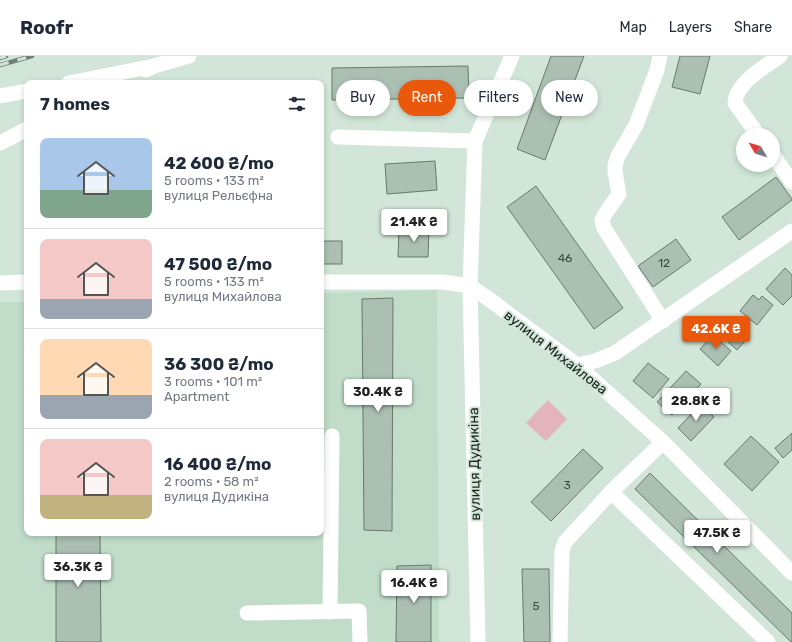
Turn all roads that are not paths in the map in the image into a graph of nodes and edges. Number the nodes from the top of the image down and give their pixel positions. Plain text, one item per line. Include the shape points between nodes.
1 (189, 56) edge
2 (512, 56) edge
3 (660, 56) edge
4 (760, 56) edge
5 (780, 56) edge
6 (154, 66) junction
7 (755, 74) junction
8 (84, 80) edge
9 (126, 80) edge
10 (24, 92) edge
11 (0, 96) edge
12 (753, 128) edge
13 (24, 130) edge
14 (338, 137) dead end
15 (3, 141) edge
16 (475, 141) junction
17 (780, 165) edge
18 (792, 182) edge
19 (792, 231) edge
20 (0, 282) edge
21 (24, 282) edge
22 (324, 282) edge
23 (470, 286) junction
24 (663, 321) junction
25 (577, 365) junction
26 (332, 436) dead end
27 (663, 442) junction
28 (611, 492) junction
29 (792, 573) edge
30 (330, 612) junction
31 (247, 613) dead end
32 (360, 642) edge
33 (478, 642) edge
34 (560, 642) edge
35 (768, 642) edge

1 - 6 street
2 - 16 street
3 - 24 street via 636,125 615,165 619,194 602,220 604,228
4 - 7 street
5 - 7 street
6 - 8 street
6 - 9 street
7 - 12 street via 744,83 736,98 736,103
10 - 11 street
13 - 15 street
14 - 16 street
16 - 23 street, вулиця Дудикіна
17 - 18 street
19 - 24 street
20 - 21 street
22 - 23 street via 442,282
23 - 25 street, вулиця Михайлова
23 - 33 street, вулиця Дудикіна
24 - 25 street via 615,353
25 - 27 street, вулиця Михайлова
26 - 30 street
27 - 28 street
27 - 29 street, вулиця Михайлова
28 - 34 street via 565,542 562,551
28 - 35 street
30 - 31 street
30 - 32 street via 359,611

